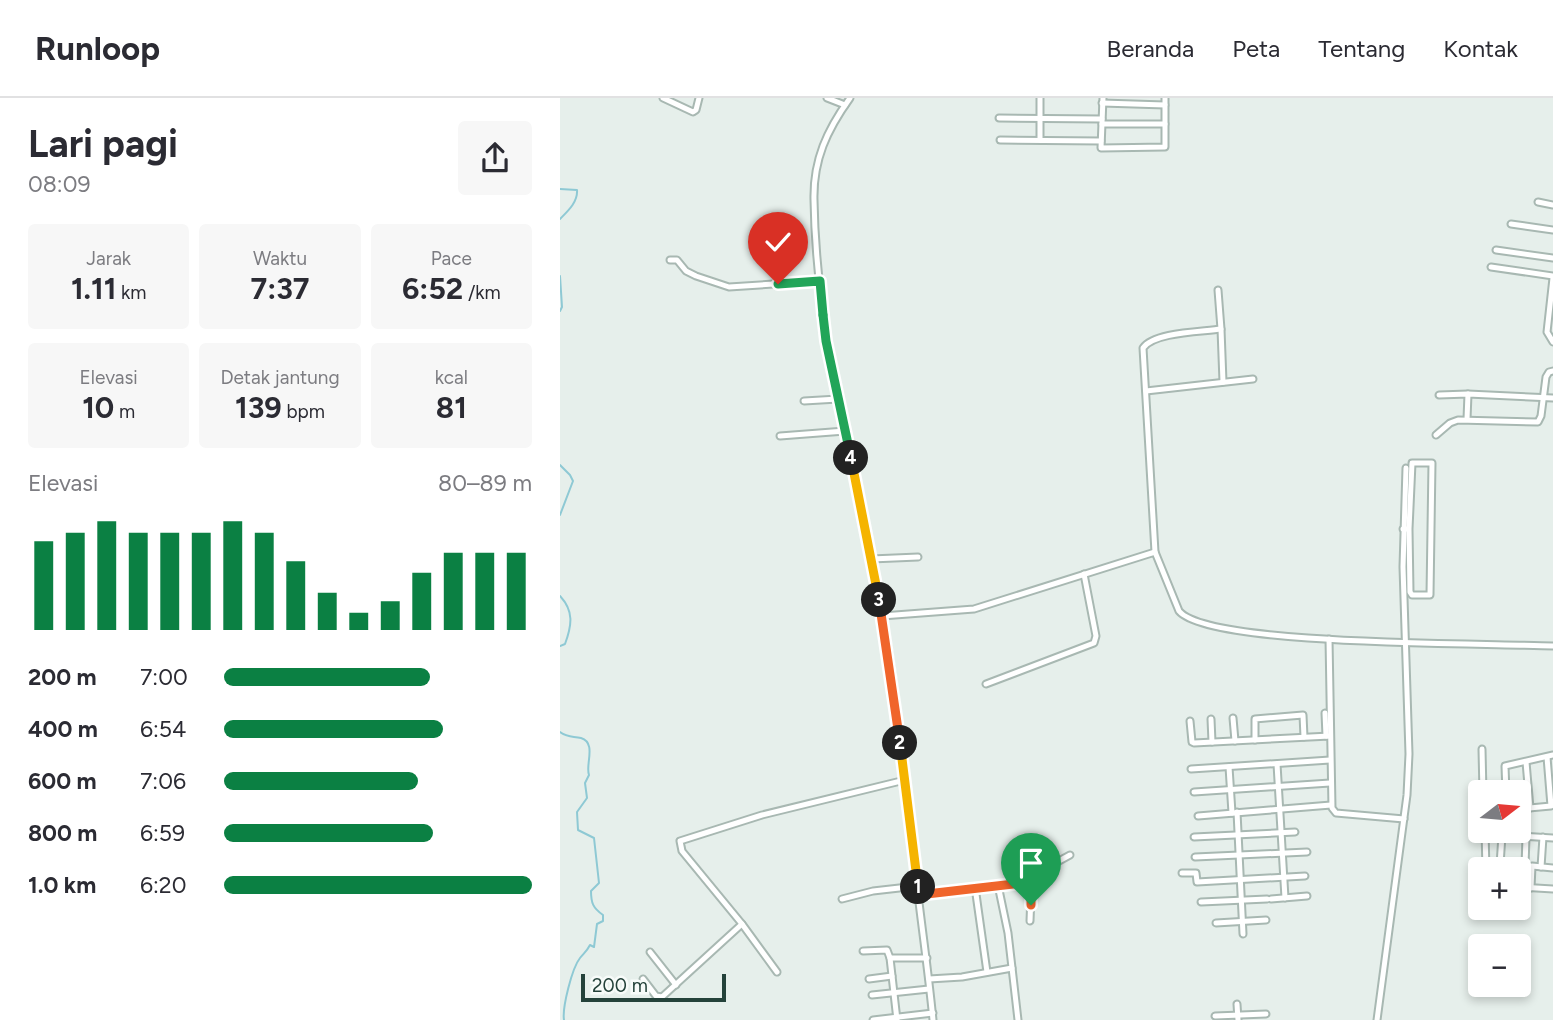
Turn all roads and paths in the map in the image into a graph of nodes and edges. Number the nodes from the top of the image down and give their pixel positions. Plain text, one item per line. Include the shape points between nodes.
1 (663, 98) edge
2 (699, 98) edge
3 (827, 98) edge
4 (850, 98) edge
5 (1040, 98) edge
6 (1102, 100) edge
7 (1165, 101) edge
8 (845, 105) junction
9 (999, 118) dead end
10 (1040, 118) junction
11 (1102, 121) junction
12 (1165, 124) junction
13 (1000, 140) dead end
14 (1040, 140) junction
15 (1101, 141) junction
16 (1538, 202) dead end
17 (1553, 205) edge
18 (1511, 224) dead end
19 (1553, 230) edge
20 (1496, 250) dead end
21 (1553, 258) edge
22 (670, 260) dead end
23 (1491, 267) dead end
24 (1553, 277) edge
25 (820, 281) junction
26 (1218, 290) dead end
27 (1551, 303) edge
28 (1221, 329) junction
29 (1553, 342) edge
30 (1553, 371) edge
31 (1253, 379) dead end
32 (1223, 382) junction
33 (1146, 391) junction
34 (1468, 394) junction
35 (1439, 395) dead end
36 (1543, 397) junction
37 (1553, 398) edge
38 (838, 399) junction
39 (804, 401) dead end
40 (1467, 419) junction
41 (845, 431) junction
42 (1436, 435) dead end
43 (780, 436) dead end
44 (1406, 468) dead end
45 (1406, 529) junction
46 (1156, 552) junction
47 (918, 557) dead end
48 (871, 559) junction
49 (1084, 574) junction
50 (882, 616) junction
51 (1329, 639) junction
52 (1405, 643) junction
53 (1553, 646) edge
54 (986, 684) dead end
55 (1325, 713) dead end
56 (1233, 718) dead end
57 (1211, 719) dead end
58 (1190, 720) dead end
59 (1328, 736) junction
60 (1304, 737) junction
61 (1255, 740) junction
62 (1234, 741) junction
63 (1212, 742) junction
64 (1482, 749) dead end
65 (1550, 756) edge
66 (1330, 760) junction
67 (1526, 762) junction
68 (1277, 764) junction
69 (1229, 767) junction
70 (1191, 769) dead end
71 (905, 780) junction
72 (1483, 780) edge
73 (1505, 780) edge
74 (1528, 780) edge
75 (1330, 783) junction
76 (1278, 787) junction
77 (1231, 790) junction
78 (1194, 792) dead end
79 (1331, 805) junction
80 (1531, 808) edge
81 (1279, 809) junction
82 (1234, 813) junction
83 (1198, 816) dead end
84 (1404, 819) junction
85 (1295, 832) dead end
86 (1281, 834) junction
87 (1238, 835) junction
88 (1531, 836) edge
89 (1194, 837) dead end
90 (1543, 837) junction
91 (1553, 838) edge
92 (1307, 852) dead end
93 (1282, 853) junction
94 (1070, 855) dead end
95 (1239, 855) junction
96 (1195, 857) dead end
97 (1531, 866) edge
98 (1541, 867) junction
99 (1553, 867) edge
100 (1181, 873) dead end
101 (1305, 876) dead end
102 (1284, 877) junction
103 (1240, 878) junction
104 (1031, 882) junction
105 (998, 885) junction
106 (918, 886) junction
107 (975, 887) junction
108 (1531, 888) edge
109 (1553, 889) edge
110 (918, 895) junction
111 (1307, 896) dead end
112 (1285, 898) junction
113 (842, 899) dead end
114 (1241, 900) junction
115 (1201, 902) dead end
116 (1266, 920) dead end
117 (1030, 921) dead end
118 (1242, 922) junction
119 (1216, 923) dead end
120 (742, 924) junction
121 (1243, 934) dead end
122 (863, 951) dead end
123 (650, 952) dead end
124 (890, 958) junction
125 (927, 958) junction
126 (1012, 968) junction
127 (777, 972) dead end
128 (987, 972) junction
129 (892, 976) junction
130 (643, 979) dead end
131 (869, 979) dead end
132 (929, 979) junction
133 (676, 985) junction
134 (929, 989) junction
135 (893, 993) junction
136 (872, 995) dead end
137 (1237, 1004) dead end
138 (1266, 1014) dead end
139 (933, 1016) edge
140 (1215, 1016) dead end
141 (1238, 1018) edge
142 (897, 1019) edge
143 (873, 1020) edge
144 (1018, 1020) edge
145 (1377, 1020) edge

1 - 2 street via 693,112
3 - 8 street
4 - 8 street
5 - 10 street
6 - 7 street
6 - 11 street
7 - 12 street
8 - 25 street via 818,158 814,200
9 - 10 street
10 - 11 street
10 - 14 street
11 - 12 street
11 - 15 street
12 - 15 street via 1165,147 1101,148
13 - 14 street
14 - 15 street
16 - 17 street
18 - 19 street
20 - 21 street
22 - 25 street via 677,260 695,276 729,287
23 - 24 street
24 - 27 street
25 - 38 street
26 - 28 street
27 - 29 street via 1547,332
28 - 32 street
28 - 33 street via 1147,342 1143,348
30 - 36 street via 1546,377
31 - 32 street
32 - 33 street
33 - 46 street
34 - 35 street
34 - 36 street
34 - 40 street
36 - 37 street
36 - 40 street via 1538,422
38 - 39 street
38 - 41 street
40 - 42 street via 1454,421
41 - 43 street
41 - 48 street
44 - 45 street
45 - 45 street via 1410,592 1430,595 1432,463 1412,463
45 - 52 street
46 - 49 street
46 - 51 street via 1184,617 1265,635
47 - 48 street
48 - 50 street
49 - 50 street via 974,608
49 - 54 street via 1094,643
50 - 71 street
51 - 52 street
51 - 59 street
52 - 53 street
52 - 84 street via 1409,754
55 - 59 street
56 - 62 street
57 - 63 street
58 - 63 street via 1192,743
59 - 60 street
59 - 66 street
60 - 61 street
60 - 61 street via 1303,715 1265,716 1255,719
61 - 62 street
62 - 63 street
64 - 72 street
65 - 67 street
65 - 80 street via 1551,805
66 - 68 street
66 - 75 street
67 - 73 street via 1504,767
67 - 74 street
68 - 69 street
68 - 76 street
69 - 70 street
69 - 77 street
71 - 106 street
71 - 120 street via 681,840 682,851
75 - 76 street
75 - 79 street
76 - 77 street
76 - 81 street
77 - 78 street
77 - 82 street
79 - 81 street
79 - 84 street via 1336,813
81 - 82 street
81 - 86 street
82 - 83 street
82 - 87 street
84 - 145 street
85 - 86 street
86 - 87 street
86 - 93 street
87 - 89 street
87 - 95 street
88 - 90 street
90 - 91 street
90 - 98 street
92 - 93 street
93 - 95 street
93 - 102 street
94 - 104 street via 1033,867
95 - 96 street
95 - 103 street
97 - 98 street
98 - 99 street
100 - 103 street via 1196,873 1197,882
101 - 102 street
102 - 103 street
102 - 112 street
103 - 114 street
104 - 105 street
104 - 117 street
105 - 107 street
105 - 126 street
106 - 110 street
106 - 113 street
107 - 110 street
107 - 128 street
108 - 109 street
110 - 125 street
111 - 112 street
112 - 114 street
114 - 115 street
114 - 118 street
116 - 118 street
118 - 119 street
118 - 121 street
120 - 127 street
120 - 133 street
122 - 124 street via 887,950
123 - 133 street
124 - 125 street
124 - 129 street
125 - 132 street
126 - 128 street
126 - 144 street
128 - 132 street
129 - 131 street
129 - 135 street
130 - 133 street via 659,998
132 - 134 street
134 - 135 street
134 - 139 street
135 - 136 street
135 - 142 street
137 - 141 street
138 - 141 street
139 - 142 street
140 - 141 street
142 - 143 street

